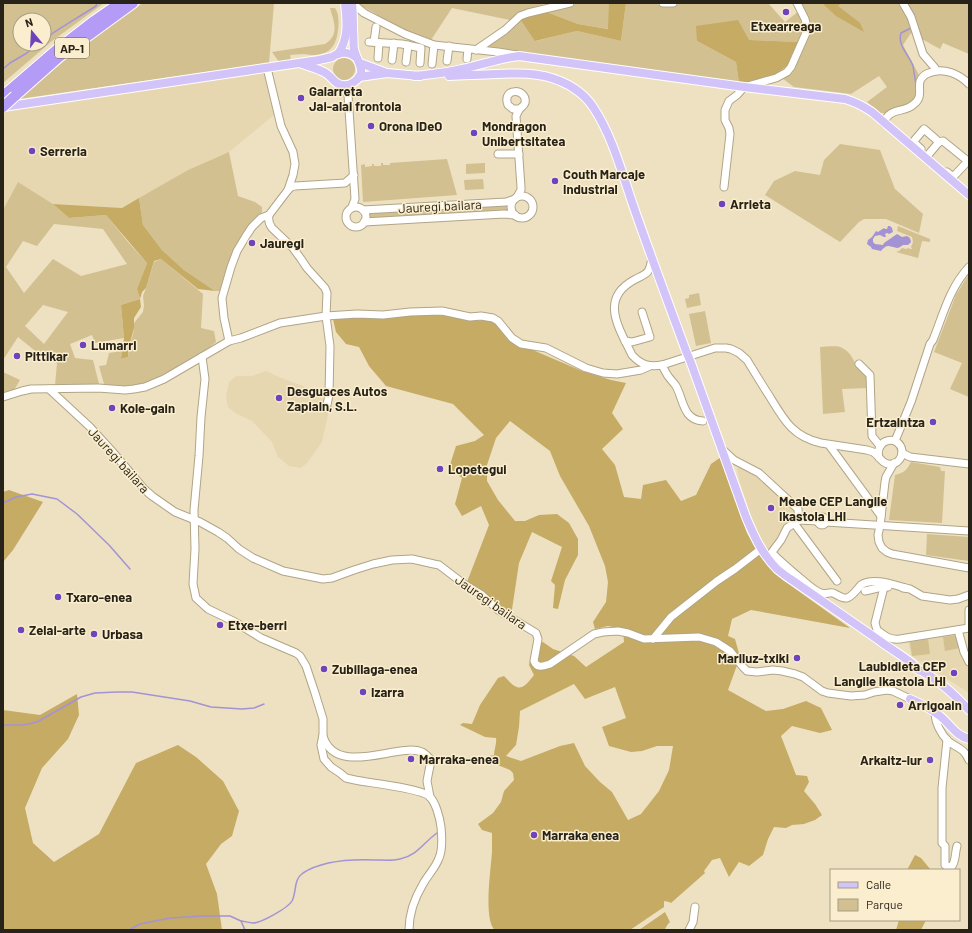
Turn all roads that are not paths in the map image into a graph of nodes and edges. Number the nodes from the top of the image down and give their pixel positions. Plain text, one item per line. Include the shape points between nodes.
1 (120, 3) edge
2 (133, 3) edge
3 (345, 3) edge
4 (352, 3) edge
5 (570, 3) edge
6 (663, 3) edge
7 (673, 3) edge
8 (797, 3) edge
9 (904, 3) edge
10 (364, 13) junction
11 (353, 22) junction
12 (379, 24) junction
13 (374, 42) junction
14 (394, 43) junction
15 (405, 44) junction
16 (434, 44) junction
17 (449, 46) junction
18 (468, 49) junction
19 (476, 50) junction
20 (336, 55) junction
21 (519, 56) junction
22 (378, 58) dead end
23 (467, 59) dead end
24 (392, 60) dead end
25 (359, 61) junction
26 (447, 61) dead end
27 (406, 62) dead end
28 (297, 63) junction
29 (420, 63) dead end
30 (432, 64) dead end
31 (265, 68) junction
32 (935, 71) junction
33 (387, 73) junction
34 (329, 76) junction
35 (415, 76) junction
36 (357, 79) junction
37 (969, 84) edge
38 (341, 85) junction
39 (744, 87) junction
40 (3, 96) edge
41 (348, 96) junction
42 (3, 107) edge
43 (511, 108) junction
44 (519, 109) junction
45 (516, 116) junction
46 (884, 123) junction
47 (939, 142) junction
48 (498, 154) dead end
49 (519, 154) junction
50 (928, 155) junction
51 (968, 162) edge
52 (354, 175) junction
53 (292, 183) junction
54 (345, 183) junction
55 (724, 187) dead end
56 (521, 190) junction
57 (969, 194) edge
58 (527, 197) junction
59 (516, 198) junction
60 (357, 203) junction
61 (269, 215) junction
62 (515, 215) junction
63 (364, 222) junction
64 (652, 258) junction
65 (969, 267) edge
66 (645, 275) junction
67 (658, 277) junction
68 (642, 312) dead end
69 (326, 316) junction
70 (229, 340) junction
71 (625, 341) junction
72 (637, 341) junction
73 (632, 355) junction
74 (202, 357) junction
75 (859, 364) dead end
76 (662, 365) junction
77 (650, 366) junction
78 (49, 389) junction
79 (3, 397) edge
80 (325, 408) dead end
81 (703, 421) dead end
82 (895, 441) junction
83 (829, 445) junction
84 (880, 446) junction
85 (721, 449) junction
86 (902, 453) junction
87 (881, 460) junction
88 (894, 463) junction
89 (969, 464) edge
90 (886, 476) junction
91 (881, 516) junction
92 (195, 521) junction
93 (796, 521) junction
94 (880, 526) junction
95 (969, 531) edge
96 (761, 549) junction
97 (969, 568) edge
98 (836, 582) dead end
99 (884, 587) junction
100 (906, 588) junction
101 (865, 592) dead end
102 (968, 596) edge
103 (969, 610) edge
104 (969, 627) edge
105 (958, 630) junction
106 (653, 639) junction
107 (969, 662) edge
108 (910, 699) joint
109 (969, 710) edge
110 (935, 712) junction
111 (323, 735) junction
112 (967, 737) edge
113 (947, 740) junction
114 (969, 760) edge
115 (430, 797) junction
116 (957, 846) dead end
117 (695, 907) dead end
118 (409, 930) edge
119 (689, 930) edge

1 - 40 highway, AP-1 via 54,52
2 - 42 highway, AP-1, bridge via 59,57
3 - 20 main road via 346,39
4 - 10 street
4 - 11 main road
5 - 19 street via 520,16
6 - 7 street
8 - 39 street via 807,27 791,67 776,78
9 - 32 street via 923,54
10 - 11 street
10 - 12 street
11 - 25 main road via 354,49
12 - 13 street
12 - 15 street
12 - 16 street
13 - 14 street
13 - 22 street
14 - 15 street
14 - 24 street
15 - 27 street
15 - 29 street via 421,48
16 - 17 street
16 - 30 street
17 - 18 street
17 - 26 street
18 - 19 street
18 - 23 street
19 - 21 street
20 - 25 main road via 348,53
20 - 28 main road
20 - 34 main road via 328,65
21 - 35 main road via 442,73
21 - 39 main road
25 - 33 main road
25 - 36 main road via 361,72
28 - 31 main road
28 - 34 main road via 320,70
31 - 42 main road
31 - 53 street via 281,126 293,152 295,164
32 - 37 street via 948,71
32 - 46 street via 922,77 920,94 913,106 889,114
33 - 35 main road
33 - 36 main road
34 - 38 main road
35 - 64 main road via 532,73 557,79 574,88 592,105 606,129
36 - 38 main road via 351,84
36 - 41 street
38 - 41 street
39 - 46 main road via 845,99 864,106
39 - 55 street via 729,101 725,110 725,120 730,134
41 - 52 street
43 - 44 street
43 - 44 street via 507,99 510,93 516,91 521,92 525,101
43 - 45 street
44 - 45 street
45 - 49 street
46 - 57 main road
47 - 50 street
47 - 50 street via 924,129 913,142
47 - 51 street via 943,141
48 - 49 street
49 - 56 street
50 - 51 street via 953,177
52 - 54 street
52 - 60 street
53 - 54 street
53 - 61 street
54 - 60 street
56 - 58 street
56 - 59 street
58 - 59 street
58 - 62 street via 533,203 531,213 522,218
59 - 60 street, Jauregi bailara via 506,202
59 - 62 street via 512,203
60 - 63 street via 366,216
60 - 63 street via 346,213 346,221 355,227
61 - 69 street via 270,226 293,248 325,288
61 - 70 street via 252,227 237,251 231,267 222,298
62 - 63 street, Jauregi bailara
64 - 66 street via 650,270
64 - 67 main road
65 - 82 street via 958,280 930,344
66 - 67 street
66 - 71 street via 620,290 614,303 615,318
67 - 85 main road, bridge
68 - 72 street via 650,337
69 - 70 street via 280,323
69 - 77 street via 410,312 481,316 498,321 512,338 521,344 546,348 586,368 617,374
69 - 80 street via 330,346 329,395
70 - 74 street
71 - 72 street
71 - 73 street
72 - 73 street via 633,346
73 - 77 street
74 - 78 street via 159,382 134,389
74 - 92 street via 205,379
75 - 84 street via 870,375 872,436
76 - 77 street
76 - 81 street via 676,386 688,414 698,421
76 - 83 street via 716,348 726,348 739,353 747,360 783,419 793,430 804,438
78 - 79 street via 31,389
78 - 92 street, Jauregi bailara via 90,427 144,489 175,512
82 - 84 street via 886,441
82 - 86 street
83 - 87 street via 867,450
83 - 91 street
84 - 87 street via 878,450
85 - 93 street via 734,460 759,472 798,509
85 - 96 main road via 746,517
86 - 88 street via 899,460
86 - 89 street via 910,457
87 - 88 street via 888,464
87 - 90 street
88 - 90 street
90 - 91 street
91 - 94 street
92 - 106 street, Jauregi bailara via 218,532 253,558 283,570 323,579 373,564 397,560 412,559 439,565 482,595 498,610 536,633 538,639 534,660 538,666 550,664 594,634 618,631 644,639
92 - 111 street via 196,598 208,609 300,656 306,666 321,713
93 - 94 street via 818,521 821,525 826,522
93 - 98 street
93 - 100 street via 787,528 772,552 790,571 819,593 847,598 862,584 869,582
94 - 95 street
94 - 97 street via 879,542 889,553
96 - 106 street via 671,617
96 - 109 main road via 778,570 941,684
99 - 100 street
99 - 101 street
99 - 105 street via 875,623 877,630 885,636 893,639
100 - 102 street via 922,596 937,599 950,600
103 - 104 street
104 - 105 street
105 - 107 street
106 - 108 street, Jauregi bailara via 699,637 716,642 730,651 747,671 782,670 803,677 828,693 851,696 887,690
108 - 110 main road
110 - 112 main road via 956,732
110 - 113 street via 937,725
111 - 115 street via 321,745 324,759 346,778 407,789
111 - 115 street via 328,747 338,754 349,757 404,750 422,752 431,760 428,781
113 - 114 street via 961,749
113 - 116 street via 942,788 942,843 945,846 945,865 948,867 954,864
115 - 118 street via 440,823 440,858 423,883 411,910
117 - 119 street

